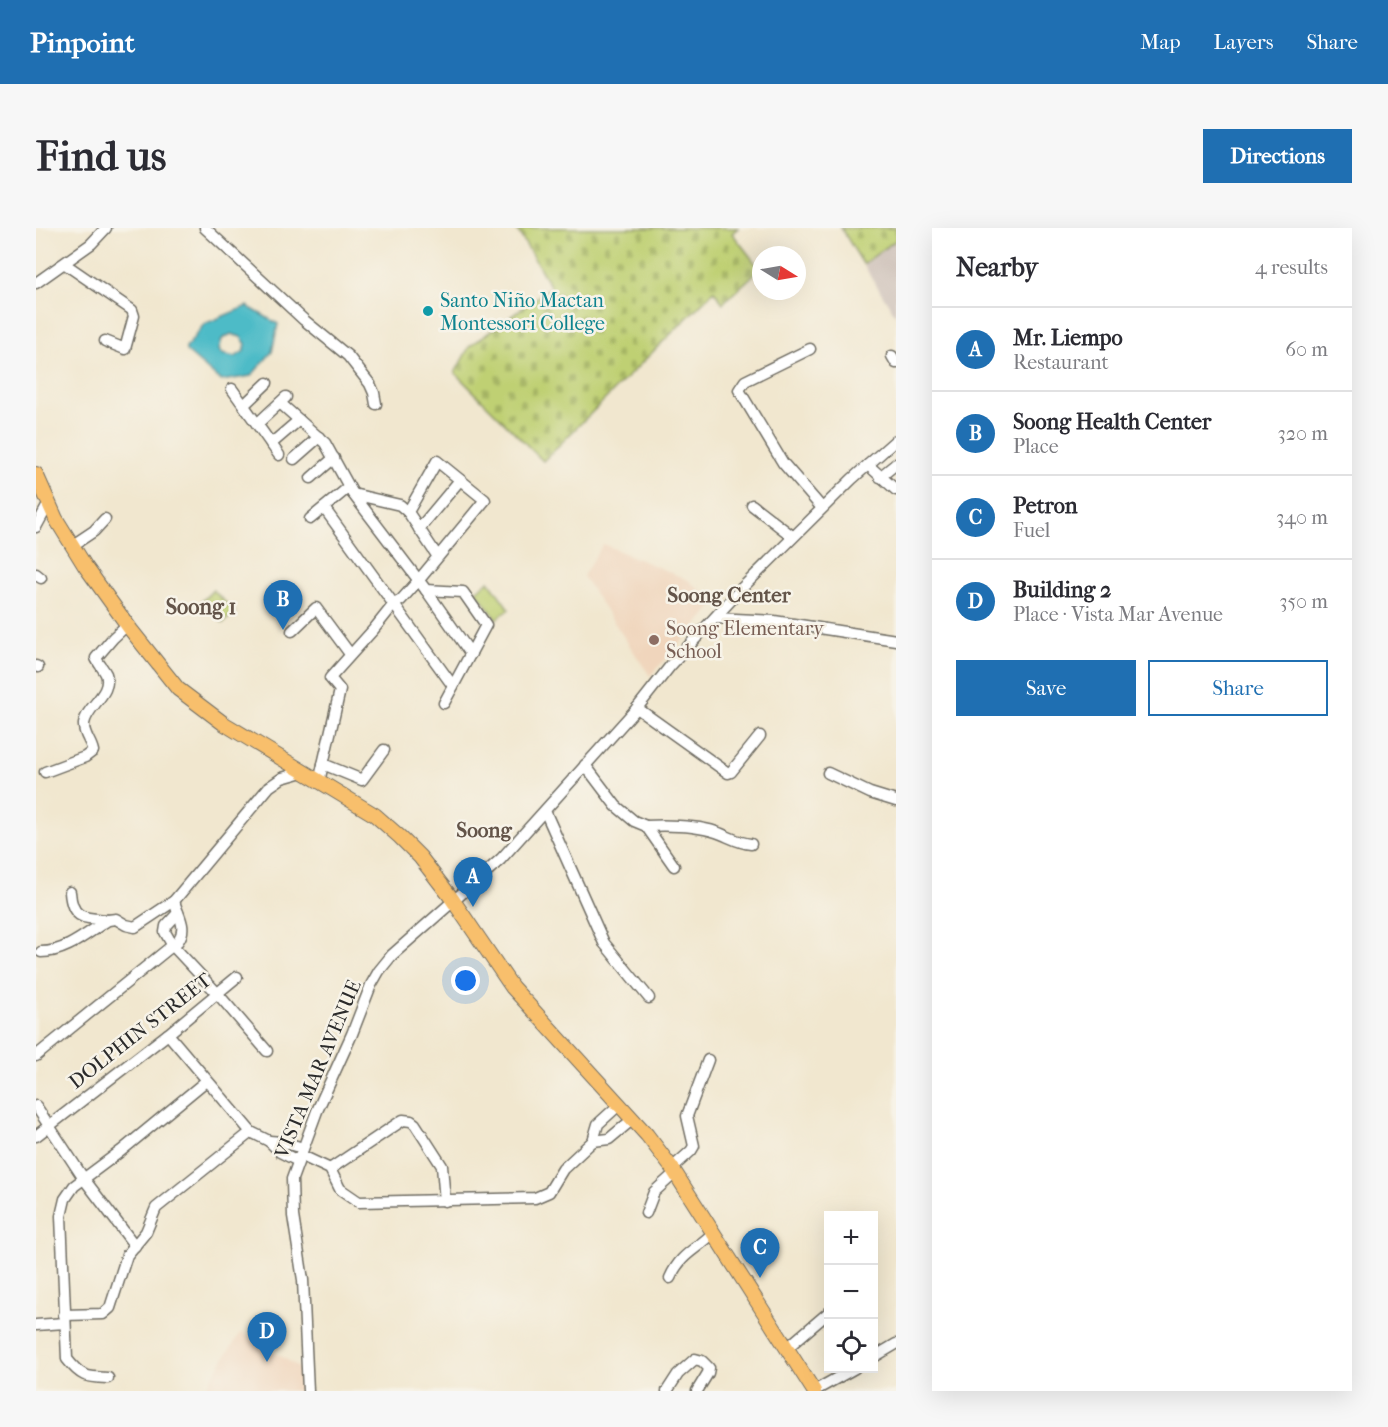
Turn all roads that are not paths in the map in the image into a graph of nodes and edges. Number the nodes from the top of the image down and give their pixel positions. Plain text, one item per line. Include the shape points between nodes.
1 (106, 228) edge
2 (205, 228) edge
3 (65, 264) junction
4 (36, 283) edge
5 (105, 341) dead end
6 (810, 349) dead end
7 (267, 383) dead end
8 (232, 389) dead end
9 (375, 404) dead end
10 (244, 405) junction
11 (299, 420) junction
12 (257, 424) junction
13 (319, 437) junction
14 (896, 440) edge
15 (272, 444) junction
16 (279, 454) dead end
17 (334, 458) junction
18 (294, 459) dead end
19 (896, 464) edge
20 (867, 465) junction
21 (36, 474) edge
22 (880, 477) junction
23 (311, 478) dead end
24 (460, 480) junction
25 (896, 490) edge
26 (351, 491) junction
27 (49, 503) junction
28 (752, 505) dead end
29 (324, 508) junction
30 (822, 508) junction
31 (408, 512) junction
32 (56, 519) junction
33 (105, 519) dead end
34 (310, 519) dead end
35 (36, 527) edge
36 (419, 529) junction
37 (792, 536) junction
38 (73, 545) junction
39 (438, 557) junction
40 (418, 581) junction
41 (426, 590) junction
42 (393, 604) junction
43 (716, 618) junction
44 (127, 625) junction
45 (292, 631) dead end
46 (896, 640) edge
47 (350, 654) junction
48 (471, 654) junction
49 (453, 686) junction
50 (444, 703) dead end
51 (637, 708) junction
52 (760, 736) dead end
53 (384, 750) dead end
54 (323, 764) junction
55 (585, 765) junction
56 (45, 772) dead end
57 (303, 772) junction
58 (828, 773) dead end
59 (319, 782) junction
60 (896, 801) edge
61 (545, 812) junction
62 (646, 826) junction
63 (751, 844) dead end
64 (674, 866) dead end
65 (70, 892) dead end
66 (174, 901) junction
67 (454, 902) junction
68 (178, 913) junction
69 (108, 920) junction
70 (173, 946) junction
71 (41, 952) dead end
72 (237, 977) dead end
73 (217, 993) junction
74 (648, 998) dead end
75 (168, 1034) junction
76 (267, 1051) dead end
77 (36, 1056) edge
78 (708, 1060) dead end
79 (206, 1081) junction
80 (620, 1104) junction
81 (36, 1106) edge
82 (633, 1119) junction
83 (49, 1125) junction
84 (251, 1132) junction
85 (36, 1136) edge
86 (593, 1140) junction
87 (300, 1155) junction
88 (330, 1169) junction
89 (674, 1171) junction
90 (84, 1179) junction
91 (445, 1201) junction
92 (645, 1213) dead end
93 (713, 1233) junction
94 (135, 1246) junction
95 (670, 1278) dead end
96 (824, 1317) edge
97 (64, 1319) junction
98 (36, 1325) edge
99 (896, 1344) edge
100 (787, 1348) junction
101 (878, 1354) edge
102 (846, 1373) edge
103 (108, 1378) dead end
104 (308, 1391) edge
105 (668, 1391) edge
106 (697, 1391) edge
107 (814, 1391) edge

1 - 3 street
2 - 9 street via 348,356 370,384
3 - 4 street
3 - 5 street via 132,310 134,316 125,349
6 - 30 street via 745,381 739,390 783,462
7 - 10 street
8 - 10 street
10 - 12 street
11 - 12 street via 283,400
11 - 13 street
11 - 15 street
12 - 15 street
13 - 17 street
13 - 18 street
14 - 20 street, VISTA MAR AVENUE
15 - 16 street
17 - 23 street
17 - 26 street
19 - 22 street
20 - 22 street
20 - 30 street, VISTA MAR AVENUE
21 - 27 main road
22 - 25 street
24 - 31 street via 437,460
24 - 36 street
24 - 39 street via 485,500
26 - 29 street
26 - 31 street via 400,505
26 - 40 street
27 - 32 main road
27 - 35 street
28 - 37 street
29 - 34 street
29 - 42 street
30 - 37 street, VISTA MAR AVENUE
31 - 36 street
32 - 35 street
32 - 38 main road
33 - 38 street
36 - 39 street
37 - 43 street, VISTA MAR AVENUE
38 - 44 main road
39 - 40 street
40 - 41 street
40 - 42 street
41 - 48 street
41 - 48 street via 466,594 486,625
42 - 47 street
42 - 49 street
43 - 46 street via 774,621
43 - 51 street, VISTA MAR AVENUE
44 - 56 street via 96,658 107,681 103,695 86,715 84,726 93,751
44 - 57 main road via 178,689 223,723
45 - 47 street via 316,608
47 - 54 street via 330,678 340,690
48 - 49 street
49 - 50 street
51 - 52 street via 728,773
51 - 55 street, VISTA MAR AVENUE
53 - 54 street via 362,780
54 - 59 street
55 - 61 street, VISTA MAR AVENUE
55 - 62 street via 621,811
57 - 59 main road
57 - 66 street via 269,787
58 - 60 street
59 - 67 main road via 375,815 400,837
61 - 67 street, VISTA MAR AVENUE
61 - 74 street via 604,943
62 - 63 street via 699,828
62 - 64 street
65 - 69 street via 80,916
66 - 68 street
66 - 69 street via 135,927
67 - 80 main road via 512,987
67 - 87 street, VISTA MAR AVENUE via 398,949 379,971
68 - 70 street via 184,930
68 - 70 street via 165,932
69 - 71 street via 66,947
70 - 73 street
70 - 77 street
72 - 73 street, DOLPHIN STREET
73 - 75 street, DOLPHIN STREET
73 - 76 street
75 - 79 street
75 - 83 street, DOLPHIN STREET
78 - 89 street via 687,1116 694,1146
79 - 84 street
79 - 90 street
80 - 82 main road
80 - 86 street via 597,1124
81 - 83 street
82 - 86 street via 609,1139
82 - 89 main road
83 - 85 street, DOLPHIN STREET
83 - 90 street
84 - 87 street via 269,1142 283,1142
84 - 94 street via 156,1208
86 - 91 street via 563,1169 549,1192 535,1198
87 - 88 street
87 - 104 street, VISTA MAR AVENUE via 291,1191 303,1280
88 - 91 street via 340,1189 359,1202
88 - 91 street via 407,1119 415,1124 442,1166
89 - 92 street via 654,1192
89 - 93 main road
90 - 94 street
90 - 97 street via 65,1199 61,1216
93 - 95 street via 681,1259
93 - 100 main road
94 - 97 street via 127,1255 110,1308 103,1314
96 - 100 street
97 - 98 street
97 - 103 street via 67,1359 77,1372
99 - 101 street
100 - 107 main road
102 - 107 street
105 - 106 street via 694,1359 709,1368

